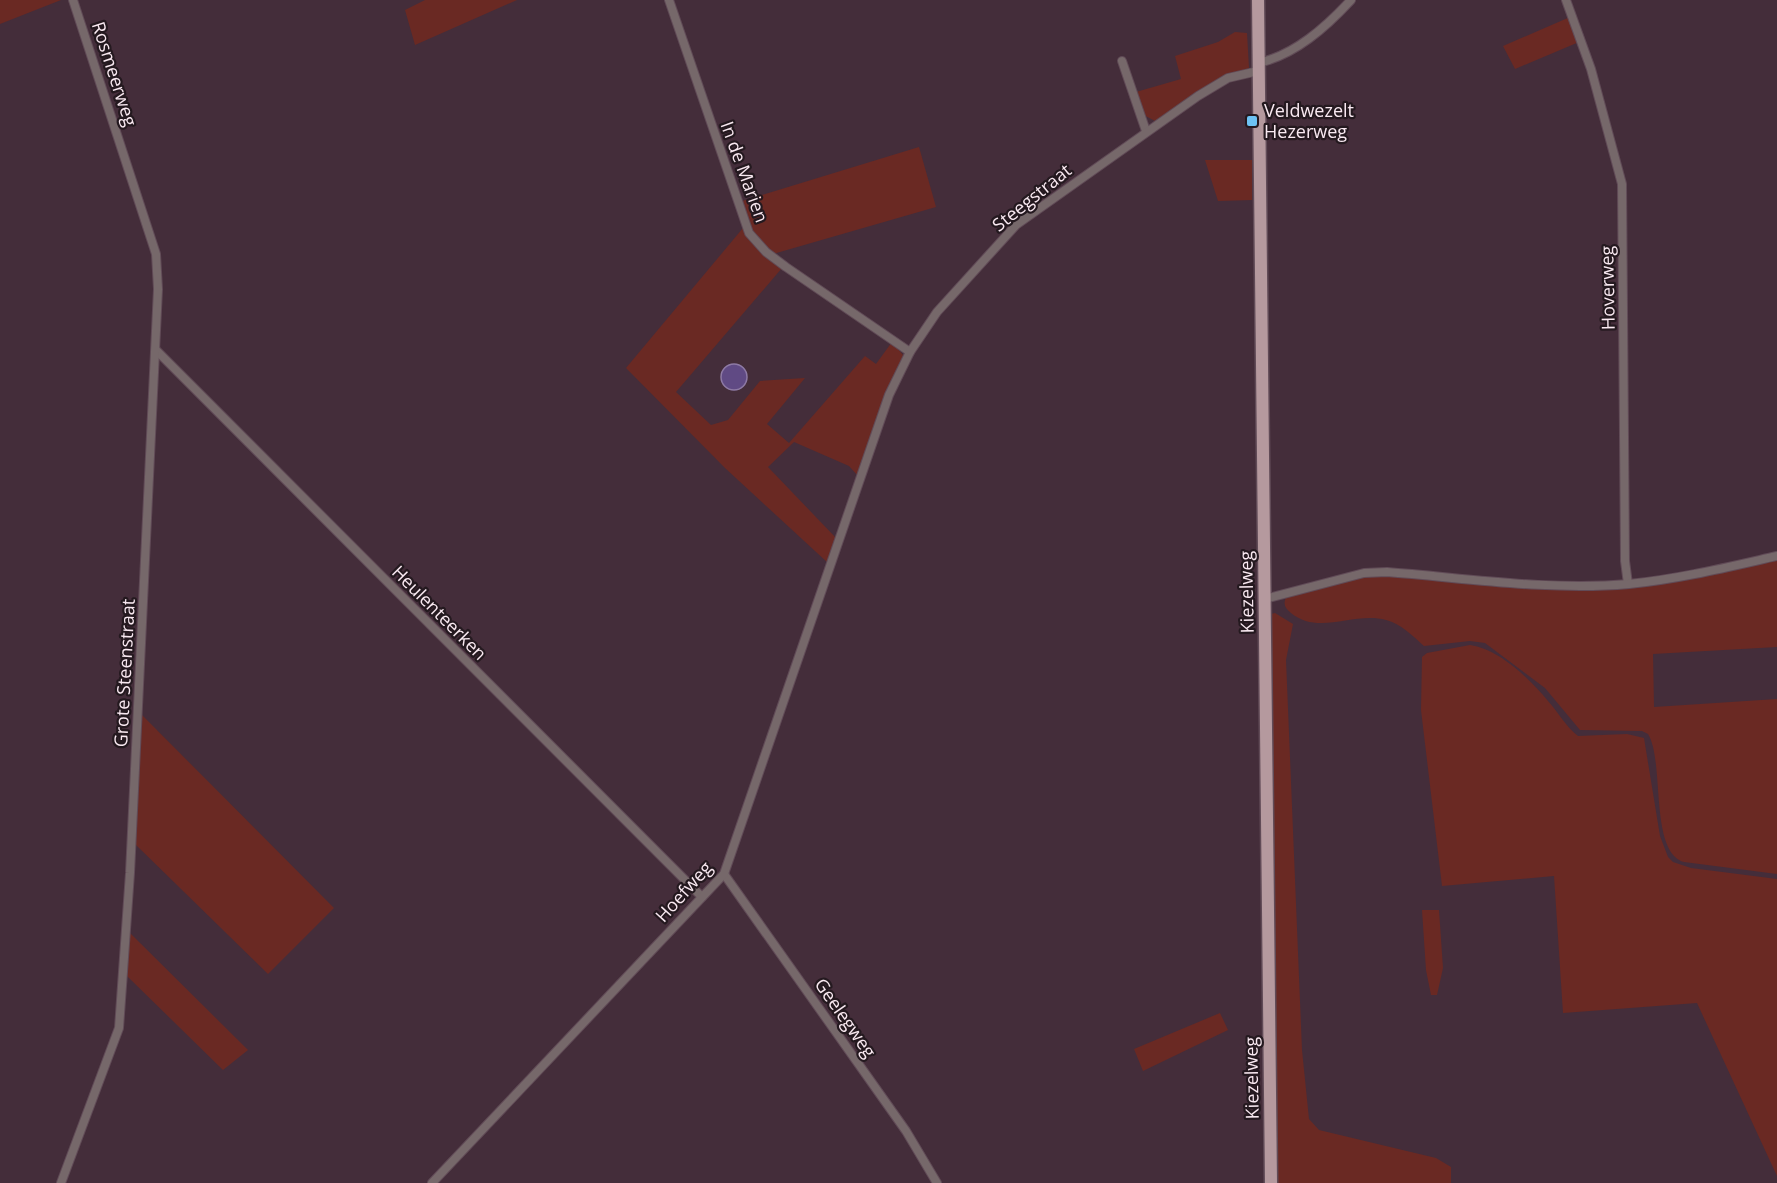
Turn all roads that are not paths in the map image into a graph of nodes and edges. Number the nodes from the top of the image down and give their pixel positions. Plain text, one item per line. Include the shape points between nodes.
1 (73, 0) edge
2 (669, 0) edge
3 (1258, 0) edge
4 (1351, 0) edge
5 (1566, 0) edge
6 (1122, 61) dead end
7 (1258, 67) junction
8 (1146, 131) junction
9 (125, 158) joint
10 (156, 350) junction
11 (910, 352) junction
12 (859, 479) joint
13 (1777, 556) edge
14 (1628, 584) junction
15 (1265, 599) junction
16 (724, 874) junction
17 (702, 897) junction
18 (62, 1183) edge
19 (432, 1183) edge
20 (937, 1183) edge
21 (1271, 1183) edge

1 - 9 street, Rosmeerweg
2 - 11 street, In de Marien via 749,233 786,267
3 - 7 main road, Kiezelweg
4 - 7 street, Steegstraat via 1309,38
5 - 14 street, Hoverweg via 1591,69 1622,184
6 - 8 street
7 - 8 street, Steegstraat via 1228,78
7 - 15 main road, Kiezelweg
8 - 11 street, Steegstraat via 1016,225 937,312
9 - 10 street, Grote Steenstraat via 156,254
10 - 17 street, Heulenteerken
10 - 18 street, Grote Steenstraat via 119,1028
11 - 12 street, Steegstraat via 889,395
12 - 16 street, Hoefweg
13 - 14 street
14 - 15 street via 1535,584 1387,572 1364,573
15 - 21 main road, Kiezelweg
16 - 17 street, Hoefweg
16 - 20 street, Geelegweg via 906,1131
17 - 19 street, Hoefweg

